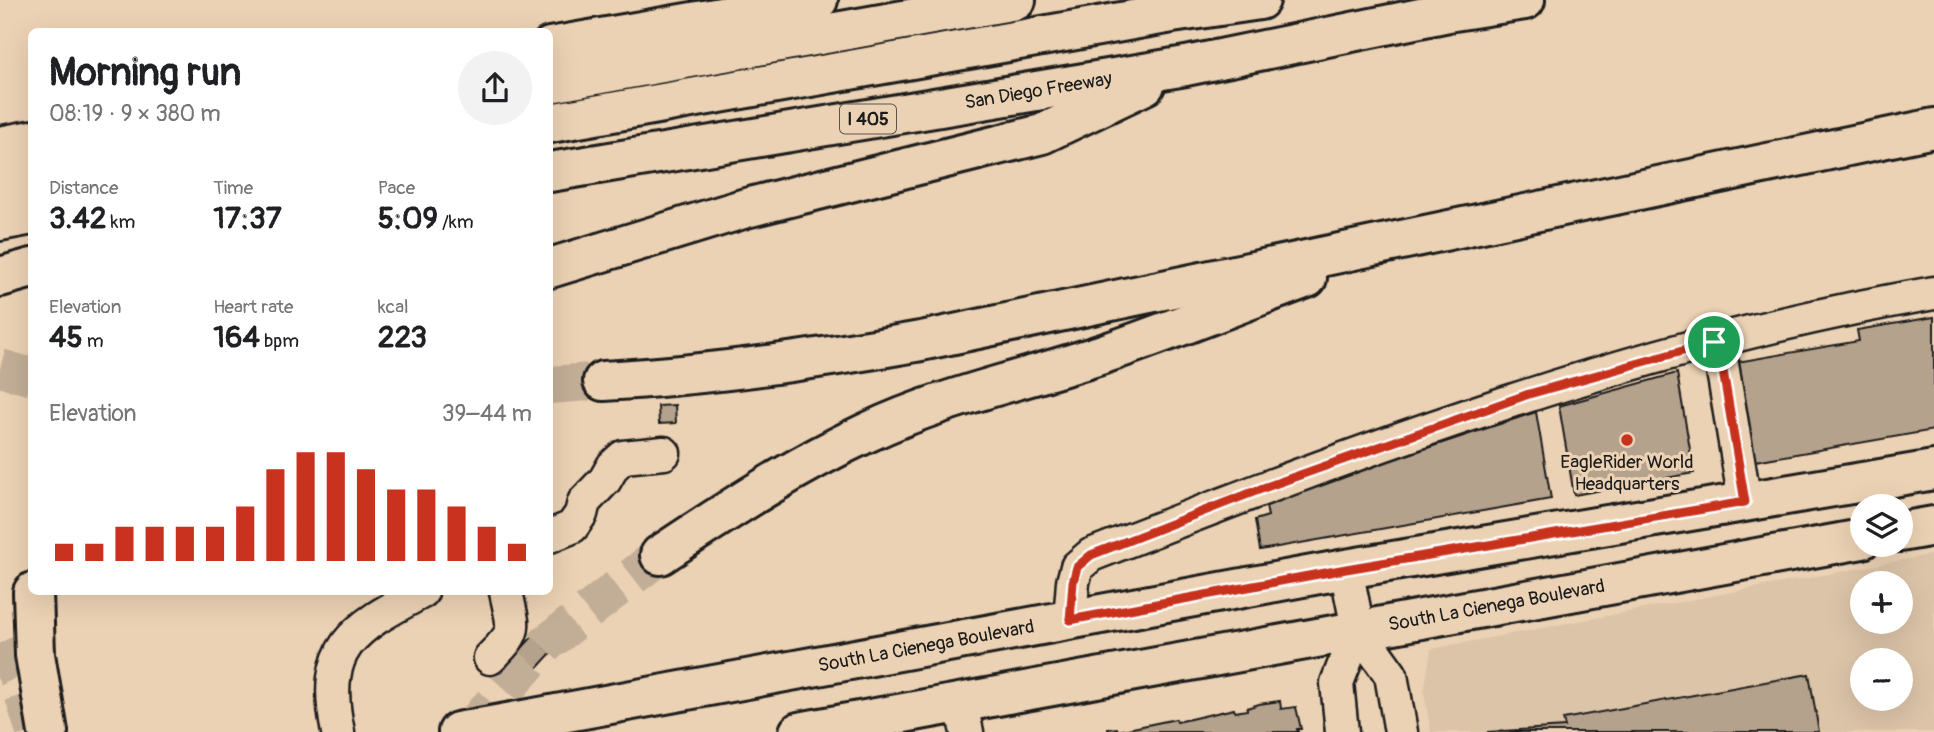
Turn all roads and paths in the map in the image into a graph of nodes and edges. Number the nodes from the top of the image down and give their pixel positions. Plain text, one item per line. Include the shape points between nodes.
1 (818, 0) edge
2 (1016, 0) edge
3 (1260, 0) edge
4 (1525, 0) edge
5 (553, 46) edge
6 (1186, 65) junction
7 (553, 82) edge
8 (553, 122) edge
9 (1934, 128) edge
10 (28, 142) edge
11 (0, 146) edge
12 (553, 171) edge
13 (28, 179) edge
14 (0, 184) edge
15 (28, 216) edge
16 (0, 221) edge
17 (1434, 232) junction
18 (28, 259) edge
19 (0, 264) edge
20 (553, 267) edge
21 (28, 269) edge
22 (0, 277) edge
23 (1934, 293) edge
24 (1718, 341) junction
25 (603, 381) tunnel mouth
26 (664, 453) dead end
27 (1934, 470) edge
28 (1745, 502) junction
29 (1934, 526) edge
30 (1913, 530) edge
31 (553, 535) edge
32 (1850, 541) edge
33 (660, 555) tunnel mouth
34 (1346, 569) junction
35 (33, 595) edge
36 (417, 595) edge
37 (507, 595) edge
38 (1070, 620) junction
39 (1358, 629) junction
40 (490, 658) dead end
41 (964, 717) edge
42 (544, 724) edge
43 (48, 732) edge
44 (338, 732) edge
45 (458, 732) edge
46 (799, 732) edge
47 (1342, 732) edge
48 (1401, 732) edge

1 - 5 main road
2 - 7 main road
3 - 8 main road
4 - 6 main road, San Diego Freeway / I 405
6 - 12 main road, San Diego Freeway / I 405
6 - 20 main road via 1042,134 746,208
9 - 17 main road
10 - 11 main road
13 - 14 main road
15 - 16 main road
17 - 25 main road via 871,350 726,371
17 - 33 main road via 1103,354 943,402 867,432 734,506
18 - 19 main road
21 - 22 main road
23 - 24 street via 1847,308
24 - 28 street
24 - 38 street via 1529,394 1091,555 1077,567
26 - 31 street via 623,457 584,502 572,527
27 - 28 main road, South La Cienega Boulevard
28 - 34 main road, South La Cienega Boulevard
29 - 30 main road
32 - 39 main road, South La Cienega Boulevard
34 - 38 main road, South La Cienega Boulevard
34 - 39 street
35 - 43 main road via 35,655
36 - 44 street via 362,628 346,645 332,689
37 - 40 street via 514,627 510,638
38 - 42 main road, South La Cienega Boulevard
39 - 41 main road, South La Cienega Boulevard
39 - 47 street via 1337,683
39 - 48 street via 1391,675
41 - 46 main road, South La Cienega Boulevard
42 - 45 main road, South La Cienega Boulevard

